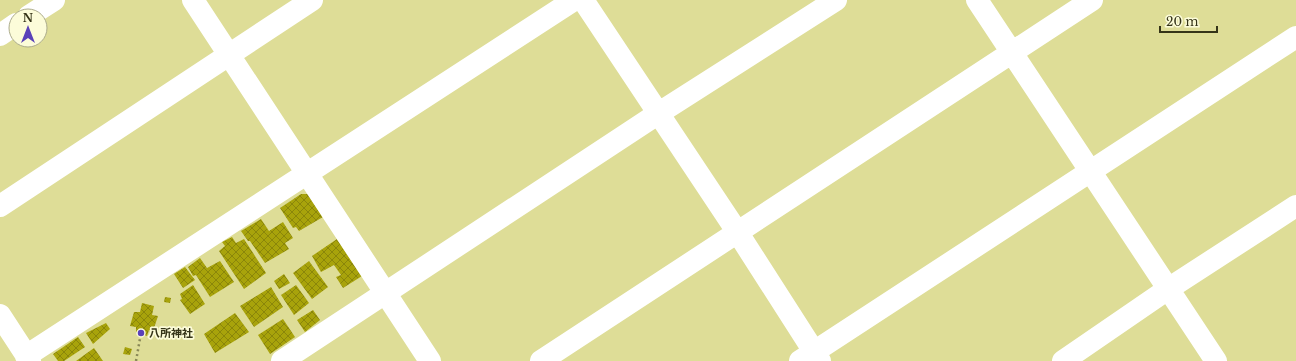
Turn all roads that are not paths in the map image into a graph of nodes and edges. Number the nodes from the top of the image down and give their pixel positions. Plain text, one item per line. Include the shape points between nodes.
1 (54, 0) edge
2 (193, 0) edge
3 (312, 0) edge
4 (574, 0) edge
5 (583, 0) edge
6 (836, 0) edge
7 (977, 0) edge
8 (1092, 0) edge
9 (42, 8) edge
10 (1296, 37) edge
11 (1011, 52) junction
12 (230, 54) junction
13 (659, 113) junction
14 (1091, 170) junction
15 (307, 173) junction
16 (0, 206) edge
17 (1296, 206) edge
18 (738, 233) junction
19 (1168, 289) junction
20 (384, 294) junction
21 (0, 315) edge
22 (28, 358) edge
23 (811, 358) edge
24 (282, 361) edge
25 (430, 361) edge
26 (541, 361) edge
27 (1062, 361) edge
28 (1216, 361) edge

1 - 9 street
2 - 12 street
3 - 12 street
4 - 15 street
5 - 13 street
6 - 13 street
7 - 11 street
8 - 11 street
10 - 14 street
11 - 14 street
11 - 18 street
12 - 15 street
12 - 16 street
13 - 18 street
13 - 20 street
14 - 19 street
14 - 23 street
15 - 20 street
15 - 22 street
17 - 19 street
18 - 23 street
18 - 26 street
19 - 27 street
19 - 28 street
20 - 24 street
20 - 25 street
21 - 22 street

